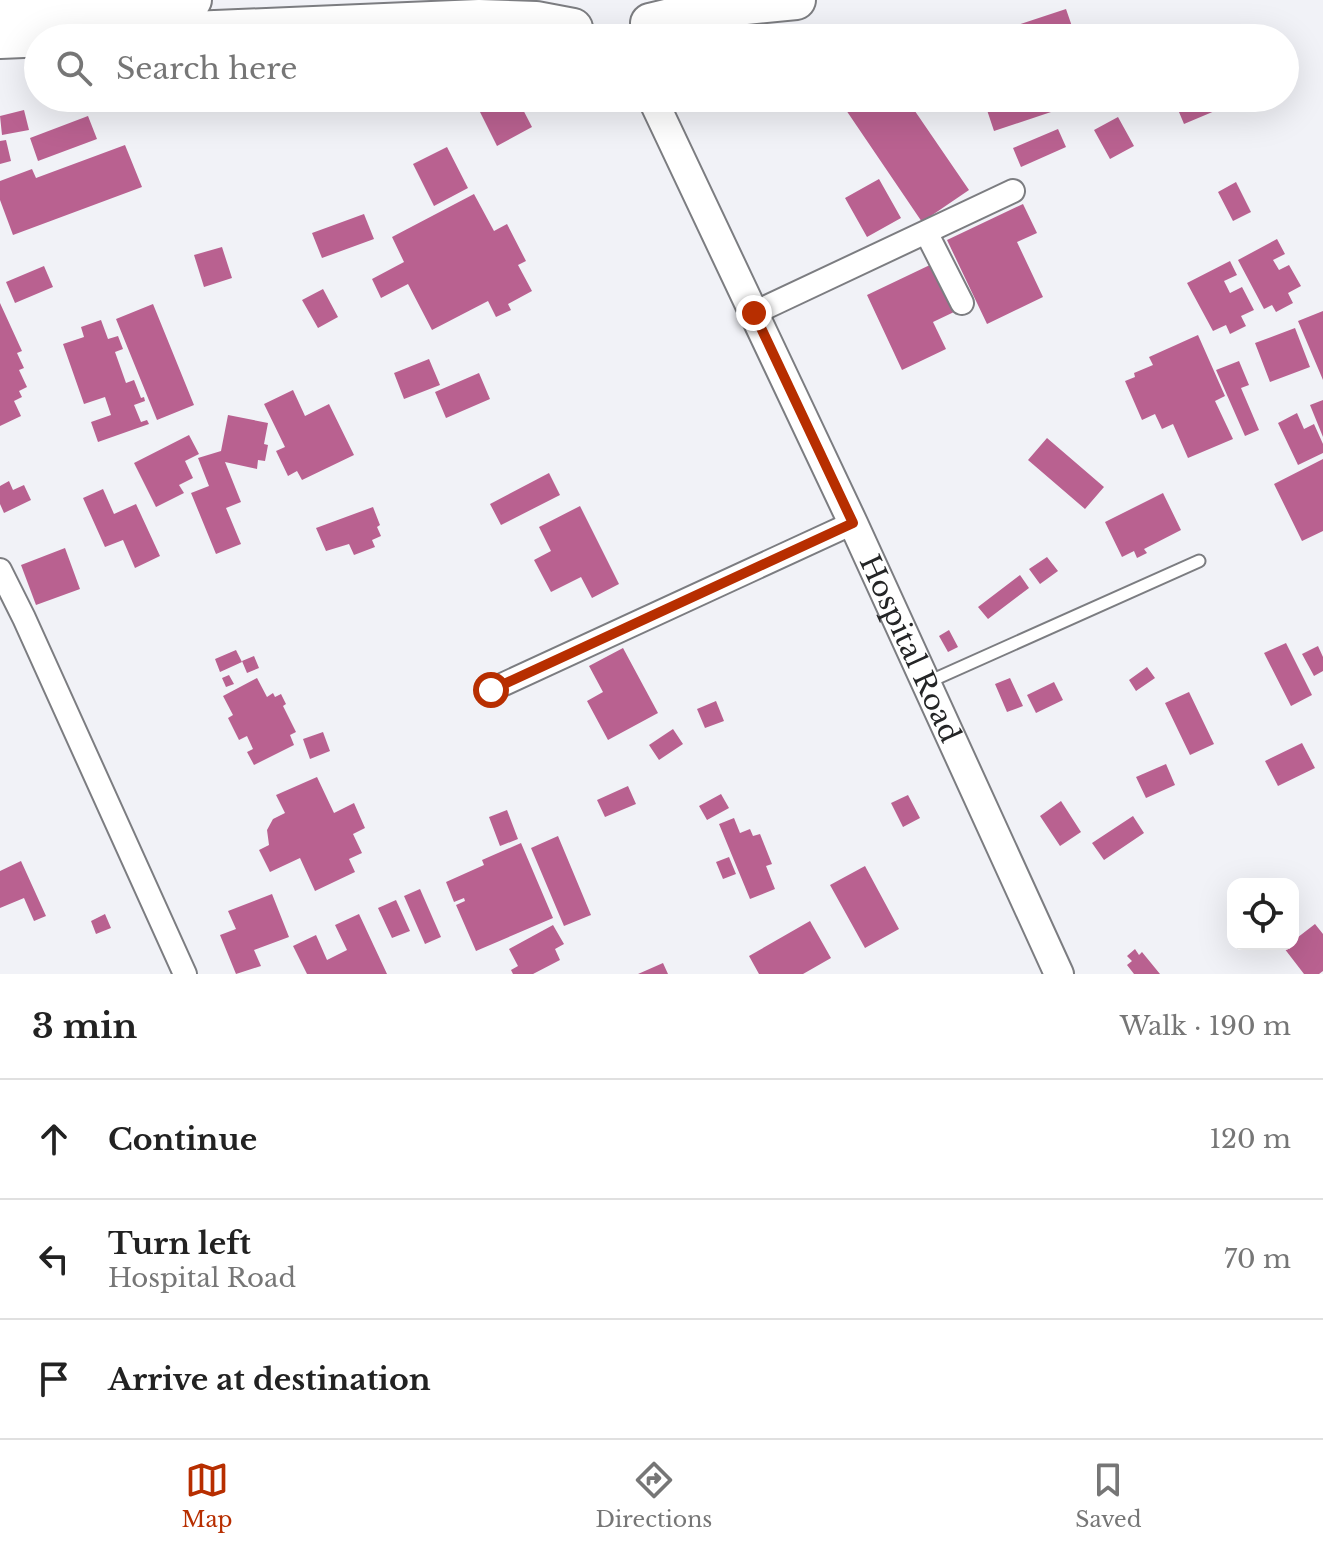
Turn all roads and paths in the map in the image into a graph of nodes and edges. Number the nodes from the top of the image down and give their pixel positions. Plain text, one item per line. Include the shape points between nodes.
1 (192, 0) edge
2 (796, 0) edge
3 (0, 10) edge
4 (574, 22) edge
5 (359, 24) edge
6 (651, 24) edge
7 (24, 38) edge
8 (0, 39) edge
9 (659, 112) edge
10 (1013, 191) dead end
11 (926, 232) junction
12 (962, 303) dead end
13 (754, 313) junction
14 (853, 523) junction
15 (1199, 561) dead end
16 (0, 570) edge
17 (926, 683) junction
18 (491, 690) dead end
19 (185, 974) edge
20 (1059, 974) edge

1 - 3 highway
2 - 6 highway via 707,9
4 - 5 highway
7 - 8 highway
9 - 13 street, Hospital Road
10 - 11 street
11 - 12 street
11 - 13 street
13 - 14 street, Hospital Road
14 - 17 street, Hospital Road
14 - 18 street
15 - 17 lane
16 - 19 street
17 - 20 street, Hospital Road

